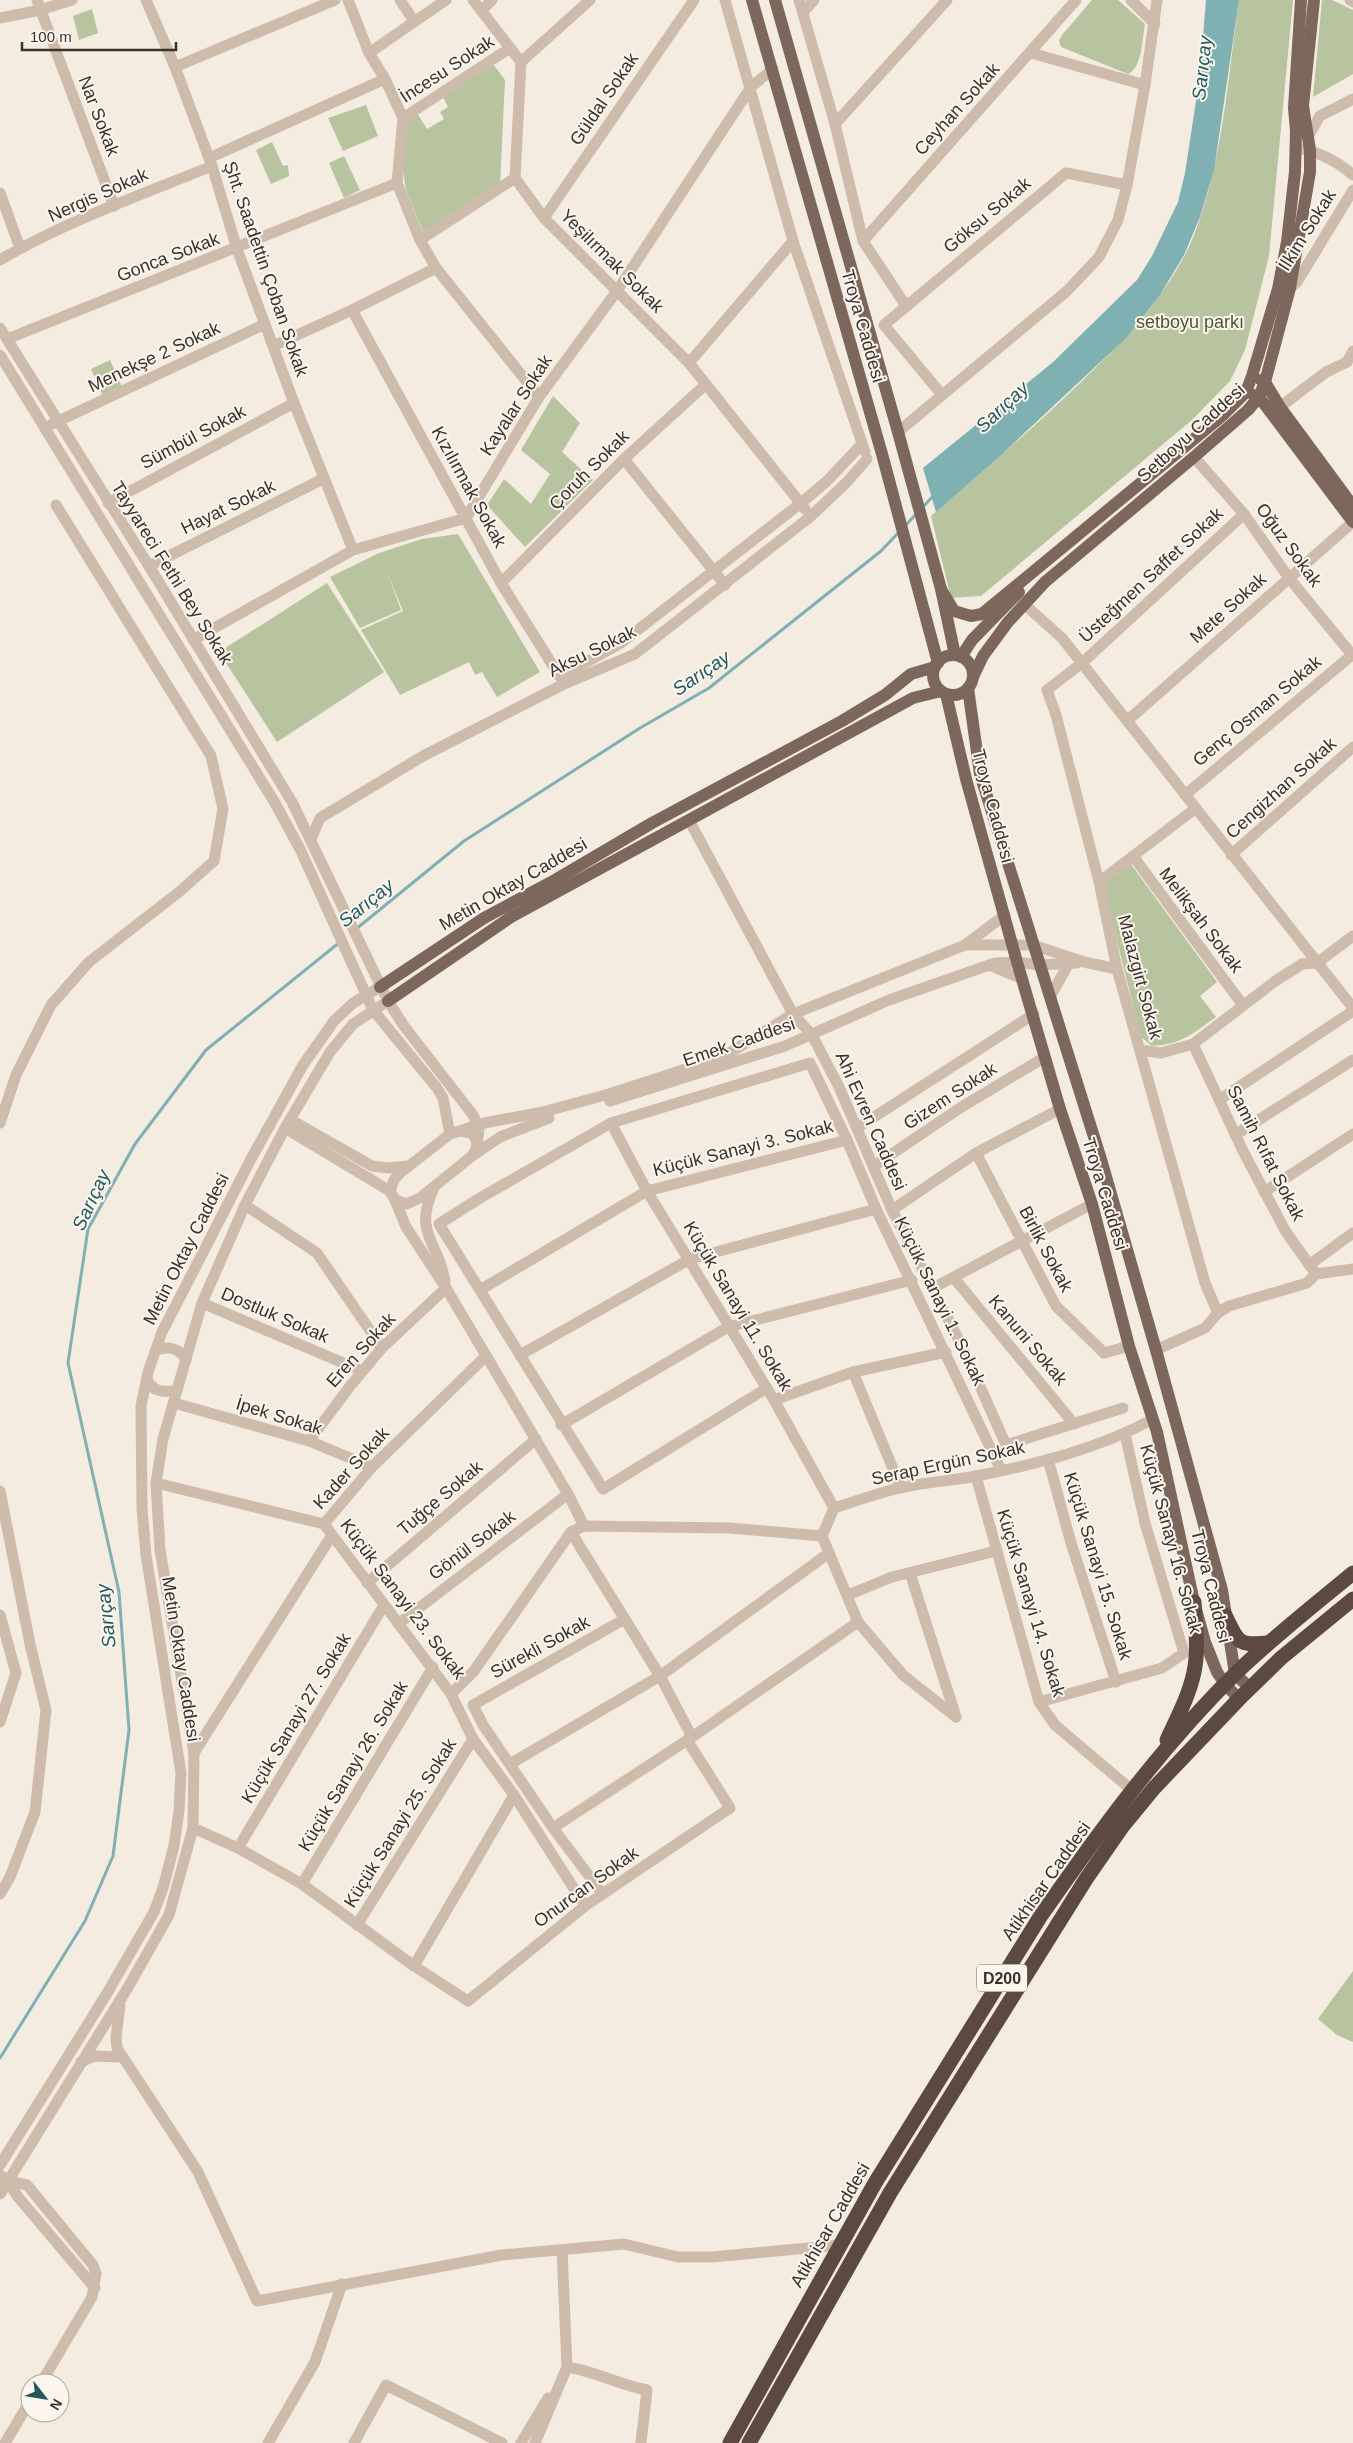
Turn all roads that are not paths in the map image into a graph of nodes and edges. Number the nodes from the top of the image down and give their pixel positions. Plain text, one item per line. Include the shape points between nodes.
1 (72, 0) edge
2 (146, 0) edge
3 (335, 0) edge
4 (348, 0) edge
5 (400, 0) edge
6 (446, 0) edge
7 (472, 0) edge
8 (492, 0) edge
9 (590, 0) edge
10 (694, 0) edge
11 (725, 0) edge
12 (752, 0) edge
13 (775, 0) edge
14 (799, 0) edge
15 (814, 0) edge
16 (947, 0) edge
17 (1076, 0) edge
18 (1131, 0) edge
19 (1157, 0) edge
20 (1301, 0) edge
21 (1314, 0) edge
22 (1350, 0) edge
23 (1353, 2) edge
24 (38, 5) edge
25 (482, 10) junction
26 (803, 12) junction
27 (0, 18) edge
28 (414, 21) junction
29 (1155, 24) junction
30 (510, 48) junction
31 (368, 53) junction
32 (1031, 53) junction
33 (521, 62) junction
34 (175, 67) junction
35 (773, 69) junction
36 (385, 79) junction
37 (1145, 85) junction
38 (751, 87) junction
39 (1353, 99) edge
40 (403, 118) junction
41 (835, 124) junction
42 (1309, 144) junction
43 (1296, 148) junction
44 (210, 162) junction
45 (1353, 175) edge
46 (516, 178) junction
47 (397, 183) junction
48 (1127, 185) junction
49 (1353, 190) edge
50 (0, 192) edge
51 (114, 206) junction
52 (544, 218) junction
53 (420, 240) junction
54 (863, 241) junction
55 (793, 242) junction
56 (20, 248) junction
57 (237, 249) junction
58 (0, 260) edge
59 (436, 268) junction
60 (1290, 288) junction
61 (617, 290) junction
62 (906, 306) junction
63 (352, 310) junction
64 (265, 324) junction
65 (0, 328) edge
66 (7, 339) junction
67 (273, 346) junction
68 (0, 355) edge
69 (1351, 360) edge
70 (689, 363) junction
71 (1252, 376) junction
72 (1265, 382) junction
73 (705, 385) junction
74 (1246, 392) junction
75 (942, 395) junction
76 (540, 397) junction
77 (1259, 397) junction
78 (294, 403) junction
79 (1280, 407) junction
80 (57, 422) junction
81 (44, 428) junction
82 (899, 438) junction
83 (862, 444) junction
84 (882, 454) junction
85 (1194, 456) junction
86 (624, 459) junction
87 (867, 459) junction
88 (323, 480) junction
89 (108, 502) junction
90 (801, 503) junction
91 (56, 506) dead end
92 (1353, 506) edge
93 (1244, 514) junction
94 (810, 517) junction
95 (466, 518) junction
96 (1353, 522) edge
97 (354, 550) junction
98 (149, 566) junction
99 (714, 570) junction
100 (1036, 571) junction
101 (1288, 578) junction
102 (501, 583) junction
103 (725, 585) junction
104 (941, 590) junction
105 (1024, 604) junction
106 (193, 640) junction
107 (1352, 655) edge
108 (958, 656) junction
109 (1082, 663) junction
110 (936, 665) junction
111 (560, 677) joint
112 (970, 683) junction
113 (944, 693) junction
114 (1127, 721) junction
115 (1353, 747) edge
116 (1185, 795) junction
117 (1196, 808) junction
118 (689, 820) junction
119 (310, 839) junction
120 (1231, 855) junction
121 (1133, 856) junction
122 (1099, 882) junction
123 (1005, 914) junction
124 (1353, 936) edge
125 (1014, 943) junction
126 (965, 945) junction
127 (1033, 945) junction
128 (1017, 962) junction
129 (1084, 962) junction
130 (1069, 963) junction
131 (1317, 963) junction
132 (989, 965) junction
133 (1039, 965) junction
134 (1117, 969) junction
135 (1023, 979) junction
136 (378, 983) junction
137 (364, 993) junction
138 (1050, 997) junction
139 (388, 1001) junction
140 (1242, 1004) junction
141 (1353, 1009) edge
142 (373, 1010) junction
143 (793, 1014) junction
144 (1034, 1014) junction
145 (812, 1036) junction
146 (1193, 1044) junction
147 (1141, 1050) junction
148 (1045, 1057) junction
149 (1353, 1060) edge
150 (1219, 1100) junction
151 (1060, 1109) junction
152 (0, 1123) edge
153 (288, 1124) junction
154 (477, 1124) junction
155 (611, 1124) junction
156 (857, 1128) junction
157 (455, 1133) junction
158 (1353, 1134) edge
159 (1235, 1135) junction
160 (848, 1140) junction
161 (475, 1151) junction
162 (976, 1153) junction
163 (409, 1166) junction
164 (874, 1166) junction
165 (434, 1187) junction
166 (647, 1191) junction
167 (1264, 1192) junction
168 (393, 1196) junction
169 (1092, 1204) junction
170 (245, 1205) junction
171 (876, 1209) junction
172 (892, 1210) junction
173 (1353, 1233) edge
174 (1022, 1243) junction
175 (690, 1259) junction
176 (1312, 1269) junction
177 (1353, 1269) edge
178 (954, 1278) junction
179 (912, 1280) junction
180 (446, 1288) junction
181 (933, 1288) junction
182 (480, 1290) junction
183 (202, 1303) junction
184 (1218, 1313) junction
185 (728, 1327) junction
186 (1128, 1346) junction
187 (382, 1348) junction
188 (156, 1350) junction
189 (1156, 1350) junction
190 (946, 1352) junction
191 (520, 1355) junction
192 (486, 1356) junction
193 (186, 1360) junction
194 (362, 1371) junction
195 (853, 1372) junction
196 (147, 1379) junction
197 (766, 1388) junction
198 (177, 1390) junction
199 (774, 1400) junction
200 (174, 1403) junction
201 (1123, 1408) dead end
202 (1153, 1419) junction
203 (1074, 1424) junction
204 (561, 1425) junction
205 (1125, 1434) junction
206 (536, 1439) junction
207 (309, 1441) junction
208 (1048, 1459) junction
209 (372, 1467) junction
210 (1001, 1470) junction
211 (976, 1476) junction
212 (156, 1483) junction
213 (901, 1488) junction
214 (0, 1491) edge
215 (568, 1494) junction
216 (834, 1508) junction
217 (324, 1524) junction
218 (584, 1526) junction
219 (571, 1532) junction
220 (332, 1534) junction
221 (822, 1536) junction
222 (996, 1551) junction
223 (829, 1553) junction
224 (910, 1572) junction
225 (1353, 1573) edge
226 (367, 1583) junction
227 (848, 1595) junction
228 (1353, 1598) edge
229 (1194, 1602) junction
230 (384, 1605) junction
231 (0, 1614) edge
232 (1225, 1615) junction
233 (623, 1620) junction
234 (858, 1622) junction
235 (398, 1624) junction
236 (1268, 1643) junction
237 (433, 1668) junction
238 (474, 1671) joint
239 (660, 1676) junction
240 (1230, 1679) junction
241 (1116, 1682) junction
242 (1244, 1693) junction
243 (451, 1694) junction
244 (1039, 1702) junction
245 (0, 1722) edge
246 (690, 1738) junction
247 (473, 1739) junction
248 (194, 1753) junction
249 (1161, 1753) junction
250 (510, 1764) junction
251 (1133, 1791) junction
252 (514, 1795) junction
253 (193, 1828) junction
254 (553, 1828) junction
255 (238, 1848) junction
256 (302, 1884) junction
257 (0, 1894) edge
258 (602, 1894) junction
259 (585, 1906) junction
260 (357, 1925) junction
261 (414, 1966) junction
262 (121, 2000) junction
263 (122, 2057) junction
264 (81, 2062) junction
265 (0, 2165) edge
266 (4, 2178) edge
267 (0, 2194) edge
268 (840, 2244) junction
269 (562, 2250) junction
270 (342, 2284) junction
271 (567, 2366) junction
272 (770, 2370) junction
273 (47, 2373) edge
274 (785, 2378) junction
275 (20, 2418) edge
276 (537, 2442) edge
277 (5, 2443) edge
278 (268, 2443) edge
279 (354, 2443) edge
280 (502, 2443) edge
281 (521, 2443) edge
282 (641, 2443) edge
283 (730, 2443) edge
284 (749, 2443) edge

1 - 24 street
2 - 34 street, Şht. Saadettin Çoban Sokak
3 - 34 street
4 - 31 street
5 - 28 street
6 - 28 street
7 - 25 street
8 - 25 street
9 - 33 street
10 - 52 street, Güldal Sokak
11 - 38 street
12 - 35 main road, Troya Caddesi
13 - 82 main road, Troya Caddesi
14 - 26 street
15 - 26 street
16 - 41 street
17 - 32 street, Ceyhan Sokak
18 - 29 street
19 - 29 street
20 - 43 main road, Setboyu Caddesi via 1294,101
21 - 42 main road, Setboyu Caddesi via 1303,106
22 - 23 street
24 - 27 street
24 - 51 street, Nar Sokak
25 - 30 street
26 - 41 street
28 - 31 street
29 - 37 street
30 - 33 street
30 - 40 street, İncesu Sokak
31 - 36 street
32 - 37 street
32 - 54 street, Ceyhan Sokak
33 - 46 street
34 - 44 street, Şht. Saadettin Çoban Sokak
35 - 38 street, Kayalar Sokak
35 - 84 main road, Troya Caddesi
36 - 40 street
36 - 44 street, Nergis Sokak
37 - 48 street
38 - 55 street
38 - 61 street, Kayalar Sokak
39 - 42 street via 1320,116
40 - 47 street
41 - 54 street
42 - 43 street
42 - 45 street
42 - 60 main road, Setboyu Caddesi via 1310,172
43 - 71 main road, Setboyu Caddesi via 1278,289
44 - 51 street, Nergis Sokak
44 - 57 street, Şht. Saadettin Çoban Sokak
46 - 52 street, Yeşilırmak Sokak
46 - 53 street
47 - 53 street
47 - 57 street, Gonca Sokak
48 - 62 street, Göksu Sokak via 1066,173
48 - 75 street via 1109,241 1088,271
49 - 60 street, İlkim Sokak via 1297,282
50 - 56 street
51 - 56 street, Nergis Sokak
52 - 61 street, Yeşilırmak Sokak
53 - 59 street
54 - 62 street
55 - 70 street
55 - 83 street
56 - 58 street, Nergis Sokak
57 - 64 street, Şht. Saadettin Çoban Sokak
57 - 66 street, Gonca Sokak
59 - 63 street
59 - 76 street
60 - 72 main road, Setboyu Caddesi
61 - 70 street, Yeşilırmak Sokak
61 - 76 street, Kayalar Sokak
62 - 75 street, Göksu Sokak via 884,325
63 - 67 street
63 - 95 street, Kızılırmak Sokak
64 - 67 street, Şht. Saadettin Çoban Sokak
64 - 80 street, Menekşe 2 Sokak
65 - 66 street, Tayyareci Fethi Bey Sokak
66 - 80 street, Tayyareci Fethi Bey Sokak
67 - 78 street, Şht. Saadettin Çoban Sokak
68 - 81 street, Tayyareci Fethi Bey Sokak
69 - 79 street via 1326,372
70 - 73 street, Yeşilırmak Sokak
71 - 72 main road
71 - 74 main road, Setboyu Caddesi
72 - 77 main road, Setboyu Caddesi
72 - 79 main road
73 - 86 street, Çoruh Sokak
73 - 90 street, Yeşilırmak Sokak
74 - 77 main road
74 - 100 main road, Setboyu Caddesi via 1223,416
75 - 82 street
76 - 95 street, Kayalar Sokak
77 - 85 main road, Setboyu Caddesi
77 - 96 main road
78 - 88 street, Şht. Saadettin Çoban Sokak
78 - 89 street, Sümbül Sokak
79 - 92 main road
80 - 81 street, Menekşe 2 Sokak
80 - 89 street, Tayyareci Fethi Bey Sokak
81 - 137 street, Tayyareci Fethi Bey Sokak via 275,803 300,849
82 - 104 main road, Troya Caddesi
83 - 87 street
83 - 90 street, Aksu Sokak
84 - 87 street
84 - 110 main road, Troya Caddesi via 924,608
85 - 93 street, Oğuz Sokak
85 - 105 main road, Setboyu Caddesi via 1062,567
86 - 99 street
86 - 102 street, Çoruh Sokak
87 - 94 street, Aksu Sokak
88 - 97 street, Şht. Saadettin Çoban Sokak
88 - 98 street, Hayat Sokak
89 - 98 street, Tayyareci Fethi Bey Sokak
90 - 94 street, Yeşilırmak Sokak
90 - 99 street, Aksu Sokak
91 - 152 street via 211,756 223,809 214,861 89,962 51,1005 16,1075
93 - 101 street, Oğuz Sokak
93 - 109 street, Üsteğmen Saffet Sokak
94 - 103 street, Aksu Sokak
95 - 97 street
95 - 102 street, Kızılırmak Sokak
96 - 101 street, Mete Sokak
97 - 106 street
98 - 106 street, Tayyareci Fethi Bey Sokak
99 - 103 street
99 - 111 street, Aksu Sokak via 621,643
100 - 104 main road via 982,614 971,616 954,611
100 - 108 main road
101 - 107 street, Oğuz Sokak
101 - 114 street, Mete Sokak
102 - 111 street, Kızılırmak Sokak
103 - 119 street, Aksu Sokak via 635,654 562,685 422,756 320,818
104 - 108 main road, Troya Caddesi
105 - 109 street via 1062,638
105 - 112 main road, Setboyu Caddesi via 987,650
106 - 119 street, Tayyareci Fethi Bey Sokak via 292,802
107 - 116 street, Genç Osman Sokak
108 - 110 main road via 943,658
108 - 112 main road via 970,665
109 - 114 street
109 - 122 street, Malazgirt Sokak via 1047,690
110 - 113 main road via 933,678
110 - 136 main road, Metin Oktay Caddesi via 911,674 885,695 842,721 484,918
112 - 113 main road via 958,694
112 - 127 main road, Troya Caddesi via 980,774
113 - 118 main road, Metin Oktay Caddesi via 914,698
113 - 123 main road, Troya Caddesi
114 - 116 street
115 - 120 street, Cengizhan Sokak
116 - 117 street
117 - 120 street
117 - 121 street
118 - 139 main road, Metin Oktay Caddesi via 510,917
118 - 143 street, Ahi Evren Caddesi
119 - 136 street, Tayyareci Fethi Bey Sokak
120 - 131 street
121 - 122 street
121 - 140 street, Melikşah Sokak
122 - 134 street, Malazgirt Sokak
123 - 125 main road, Troya Caddesi
123 - 126 street
124 - 131 street
125 - 126 street, Emek Caddesi
125 - 127 street, Emek Caddesi
125 - 128 main road, Troya Caddesi
126 - 143 street, Emek Caddesi
127 - 129 street, Emek Caddesi
127 - 133 main road, Troya Caddesi
128 - 132 street, Emek Caddesi
128 - 133 street, Emek Caddesi
128 - 135 main road, Troya Caddesi
129 - 130 street, Emek Caddesi
129 - 134 street
130 - 133 street, Emek Caddesi
130 - 138 street
131 - 140 street via 1302,964
131 - 141 street
132 - 135 street
132 - 145 street, Emek Caddesi via 889,1000
133 - 138 main road, Troya Caddesi
134 - 147 street, Malazgirt Sokak
135 - 144 main road, Troya Caddesi
136 - 137 street, Metin Oktay Caddesi
136 - 139 street, Tayyareci Fethi Bey Sokak
137 - 142 street, Tayyareci Fethi Bey Sokak
137 - 188 street, Metin Oktay Caddesi via 334,1022 303,1065 251,1159 162,1332
138 - 189 main road, Troya Caddesi
139 - 142 street, Metin Oktay Caddesi
139 - 154 street, Tayyareci Fethi Bey Sokak via 474,1115
140 - 146 street
141 - 150 street
142 - 153 street, Metin Oktay Caddesi via 354,1024 330,1052
142 - 157 street, Tayyareci Fethi Bey Sokak via 437,1088
143 - 145 street, Ahi Evren Caddesi
143 - 154 street, Emek Caddesi via 723,1056 543,1112
144 - 148 main road, Troya Caddesi
144 - 156 street
145 - 156 street, Ahi Evren Caddesi
145 - 161 street, Emek Caddesi via 708,1072 532,1123
146 - 147 street via 1161,1053
146 - 150 street, Samih Rıfat Sokak
147 - 184 street, Malazgirt Sokak via 1205,1283
148 - 151 main road, Troya Caddesi
148 - 164 street, Gizem Sokak via 960,1108
149 - 159 street
150 - 159 street, Samih Rıfat Sokak
151 - 162 street
151 - 169 main road, Troya Caddesi
153 - 163 street via 372,1166
153 - 168 street
153 - 170 street, Metin Oktay Caddesi
154 - 157 street, Emek Caddesi
154 - 161 street
155 - 160 street, Küçük Sanayi 1. Sokak via 810,1063
155 - 166 street, Küçük Sanayi 11. Sokak
155 - 182 street via 439,1224
156 - 164 street, Ahi Evren Caddesi
157 - 161 street via 471,1133 477,1141
157 - 163 street, Emek Caddesi
158 - 167 street
159 - 167 street, Samih Rıfat Sokak
160 - 166 street, Küçük Sanayi 3. Sokak
160 - 171 street, Küçük Sanayi 1. Sokak
161 - 165 street, Emek Caddesi
162 - 172 street
162 - 174 street, Birlik Sokak
163 - 168 street, Emek Caddesi via 397,1176
164 - 172 street, Ahi Evren Caddesi
165 - 168 street, Emek Caddesi via 410,1203 400,1203
165 - 180 street via 426,1226 444,1273
166 - 175 street, Küçük Sanayi 11. Sokak
166 - 182 street, Küçük Sanayi 3. Sokak
167 - 176 street, Samih Rıfat Sokak
168 - 180 street via 406,1227
169 - 174 street
169 - 186 main road, Troya Caddesi
170 - 183 street, Metin Oktay Caddesi
170 - 187 street via 317,1254
171 - 175 street
171 - 179 street, Küçük Sanayi 1. Sokak
172 - 181 street, Ahi Evren Caddesi
173 - 176 street
174 - 178 street
174 - 186 street, Birlik Sokak via 1056,1306 1104,1353
175 - 185 street, Küçük Sanayi 11. Sokak
175 - 191 street
176 - 177 street
176 - 184 street via 1307,1283 1229,1306
178 - 181 street
178 - 203 street, Kanuni Sokak
179 - 185 street
179 - 190 street, Küçük Sanayi 1. Sokak
180 - 187 street, Eren Sokak
180 - 192 street
181 - 203 street, Ahi Evren Caddesi via 1006,1445
182 - 191 street
183 - 193 street, Metin Oktay Caddesi
183 - 194 street, Dostluk Sokak
184 - 189 street via 1205,1328
185 - 197 street, Küçük Sanayi 11. Sokak
185 - 204 street
186 - 202 main road, Troya Caddesi
187 - 194 street, Eren Sokak
188 - 193 street via 170,1348 183,1354
188 - 196 street, Metin Oktay Caddesi
189 - 232 main road, Troya Caddesi via 1222,1590
190 - 195 street
190 - 210 street, Küçük Sanayi 1. Sokak
191 - 204 street
192 - 206 street
192 - 209 street, Kader Sokak
193 - 198 street, Metin Oktay Caddesi
194 - 207 street, Eren Sokak
195 - 199 street
195 - 213 street
196 - 198 street via 152,1388 159,1391
196 - 265 street, Metin Oktay Caddesi via 141,1406 142,1508 146,1555 181,1773 174,1846 154,1912
197 - 199 street, Küçük Sanayi 11. Sokak
197 - 204 street via 603,1489
198 - 200 street, Metin Oktay Caddesi
199 - 216 street, Küçük Sanayi 11. Sokak
200 - 207 street, İpek Sokak
200 - 212 street, Metin Oktay Caddesi via 163,1439
201 - 203 street
202 - 205 street, Serap Ergün Sokak
202 - 229 main road, Troya Caddesi
205 - 208 street, Serap Ergün Sokak
205 - 241 street, Küçük Sanayi 16. Sokak via 1145,1523 1184,1653 1162,1668
206 - 215 street
206 - 226 street, Tuğçe Sokak
207 - 209 street, İpek Sokak
208 - 210 street, Serap Ergün Sokak
208 - 241 street, Küçük Sanayi 15. Sokak via 1070,1543
209 - 217 street, Kader Sokak
210 - 211 street, Serap Ergün Sokak
211 - 213 street, Serap Ergün Sokak
211 - 222 street, Küçük Sanayi 14. Sokak
212 - 217 street, Kader Sokak
212 - 248 street, Metin Oktay Caddesi via 160,1550
213 - 216 street, Serap Ergün Sokak
214 - 257 street via 46,1710 35,1812 10,1877
215 - 218 street
215 - 235 street, Gönül Sokak
216 - 221 street
217 - 220 street, Küçük Sanayi 23. Sokak
218 - 219 street
218 - 221 street via 730,1528
219 - 233 street
219 - 238 street, Sürekli Sokak
220 - 226 street, Küçük Sanayi 23. Sokak
220 - 248 street
221 - 223 street
222 - 224 street
222 - 244 street, Küçük Sanayi 14. Sokak
223 - 227 street
223 - 239 street
224 - 227 street
224 - 234 street via 956,1717 903,1675
225 - 236 highway, Atikhisar Caddesi / D200
226 - 230 street, Küçük Sanayi 23. Sokak
227 - 234 street
228 - 242 highway, Atikhisar Caddesi / D200
229 - 240 main road, Troya Caddesi via 1217,1672
229 - 249 highway via 1194,1671 1185,1701
230 - 235 street, Küçük Sanayi 23. Sokak
230 - 255 street, Küçük Sanayi 27. Sokak
231 - 245 street via 16,1673
232 - 236 highway via 1236,1638 1246,1645
232 - 240 main road, Troya Caddesi
233 - 239 street
233 - 250 street, Sürekli Sokak via 473,1705
234 - 246 street
235 - 237 street, Küçük Sanayi 23. Sokak
236 - 240 highway, Atikhisar Caddesi / D200
237 - 243 street, Küçük Sanayi 23. Sokak
237 - 256 street, Küçük Sanayi 26. Sokak
238 - 243 street, Küçük Sanayi 23. Sokak
239 - 246 street
239 - 250 street
240 - 242 main road, Troya Caddesi
240 - 249 highway, Atikhisar Caddesi / D200
241 - 244 street
242 - 274 highway, Atikhisar Caddesi / D200 via 1154,1788 1086,1879 890,2193
243 - 247 street
244 - 251 street, Küçük Sanayi 14. Sokak via 1055,1725
246 - 254 street
246 - 258 street, Onurcan Sokak via 730,1808
247 - 252 street
247 - 260 street, Küçük Sanayi 25. Sokak
248 - 253 street, Metin Oktay Caddesi
249 - 251 highway, Atikhisar Caddesi / D200
250 - 254 street
251 - 268 highway, Atikhisar Caddesi / D200 via 1040,1917
252 - 259 street
252 - 261 street
253 - 255 street
253 - 262 street, Metin Oktay Caddesi via 169,1915
254 - 258 street
255 - 256 street
256 - 260 street
258 - 259 street, Onurcan Sokak
259 - 261 street, Onurcan Sokak via 468,2001
260 - 261 street
262 - 263 street via 116,2037
262 - 264 street, Metin Oktay Caddesi
263 - 264 street via 94,2056
263 - 270 street via 198,2172 257,2301
264 - 266 street, Metin Oktay Caddesi
266 - 267 street, Metin Oktay Caddesi
266 - 273 street via 95,2288
268 - 269 street via 712,2257 678,2257 624,2244
268 - 272 highway, Atikhisar Caddesi / D200
269 - 270 street via 502,2255
269 - 271 street
270 - 278 street via 315,2362
271 - 276 street
271 - 281 street
271 - 282 street via 590,2370 604,2379 646,2390
272 - 274 highway
272 - 283 highway, Atikhisar Caddesi / D200
274 - 284 highway, Atikhisar Caddesi / D200
275 - 277 street
279 - 280 street via 386,2385

